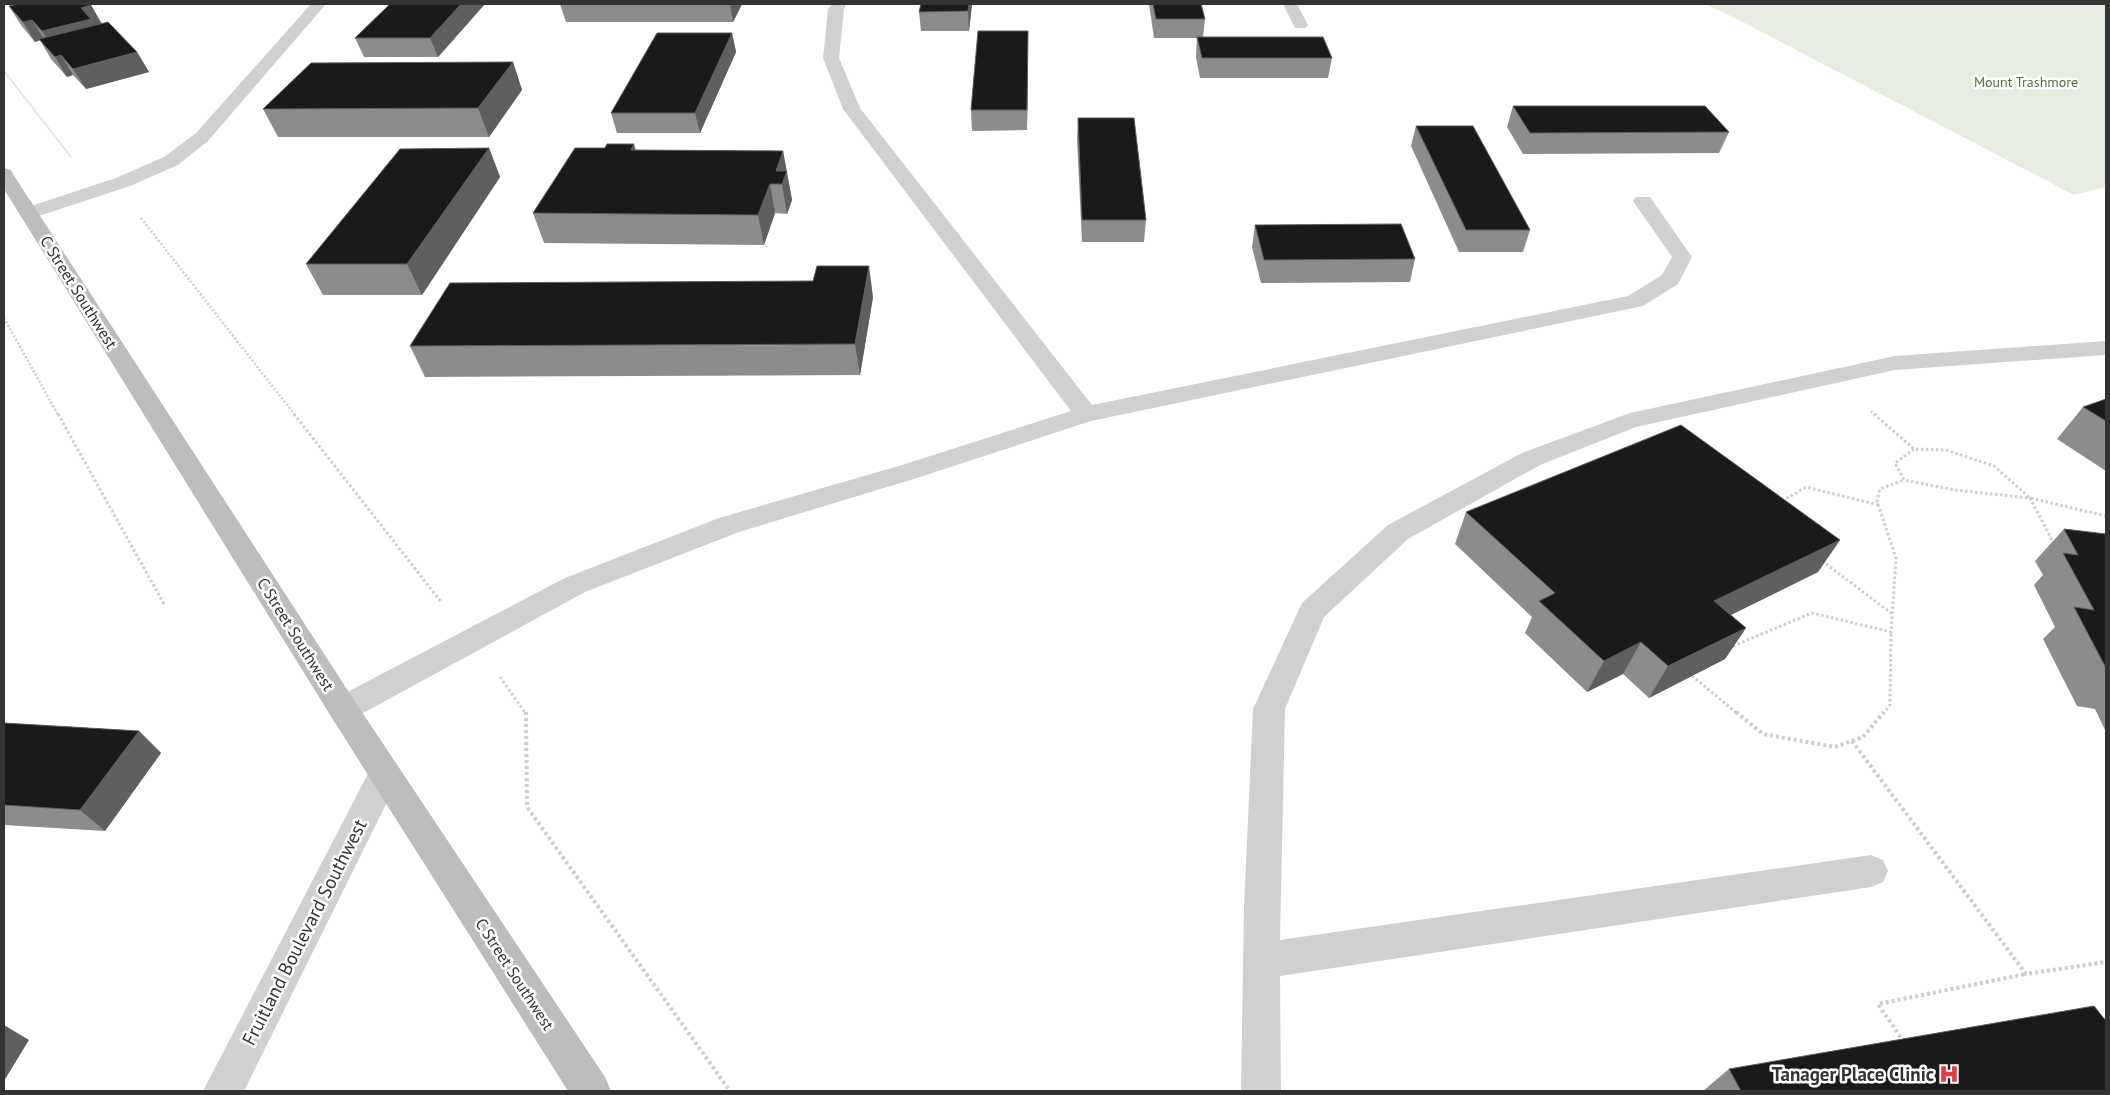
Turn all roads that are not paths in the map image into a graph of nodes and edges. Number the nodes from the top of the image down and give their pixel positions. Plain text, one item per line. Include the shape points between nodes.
1 (319, 4) edge
2 (839, 4) edge
3 (1290, 4) edge
4 (1300, 25) dead end
5 (4, 174) edge
6 (1643, 201) dead end
7 (29, 213) junction
8 (2106, 348) edge
9 (1086, 414) junction
10 (343, 709) junction
11 (385, 774) junction
12 (1872, 870) dead end
13 (1262, 961) junction
14 (224, 1091) edge
15 (591, 1091) edge
16 (1261, 1091) edge

1 - 7 street via 202,137 171,161 115,185
2 - 9 street via 831,58 852,109
3 - 4 street
5 - 7 main road, C Street Southwest
6 - 9 street via 1682,257 1670,279 1635,301
7 - 10 main road, C Street Southwest
8 - 13 street via 1895,363 1630,421 1531,458 1398,532 1312,611 1269,709
9 - 10 street via 912,471 729,525 575,585
10 - 11 main road, C Street Southwest
11 - 14 street, Fruitland Boulevard Southwest
11 - 15 main road, C Street Southwest
12 - 13 street
13 - 16 street

